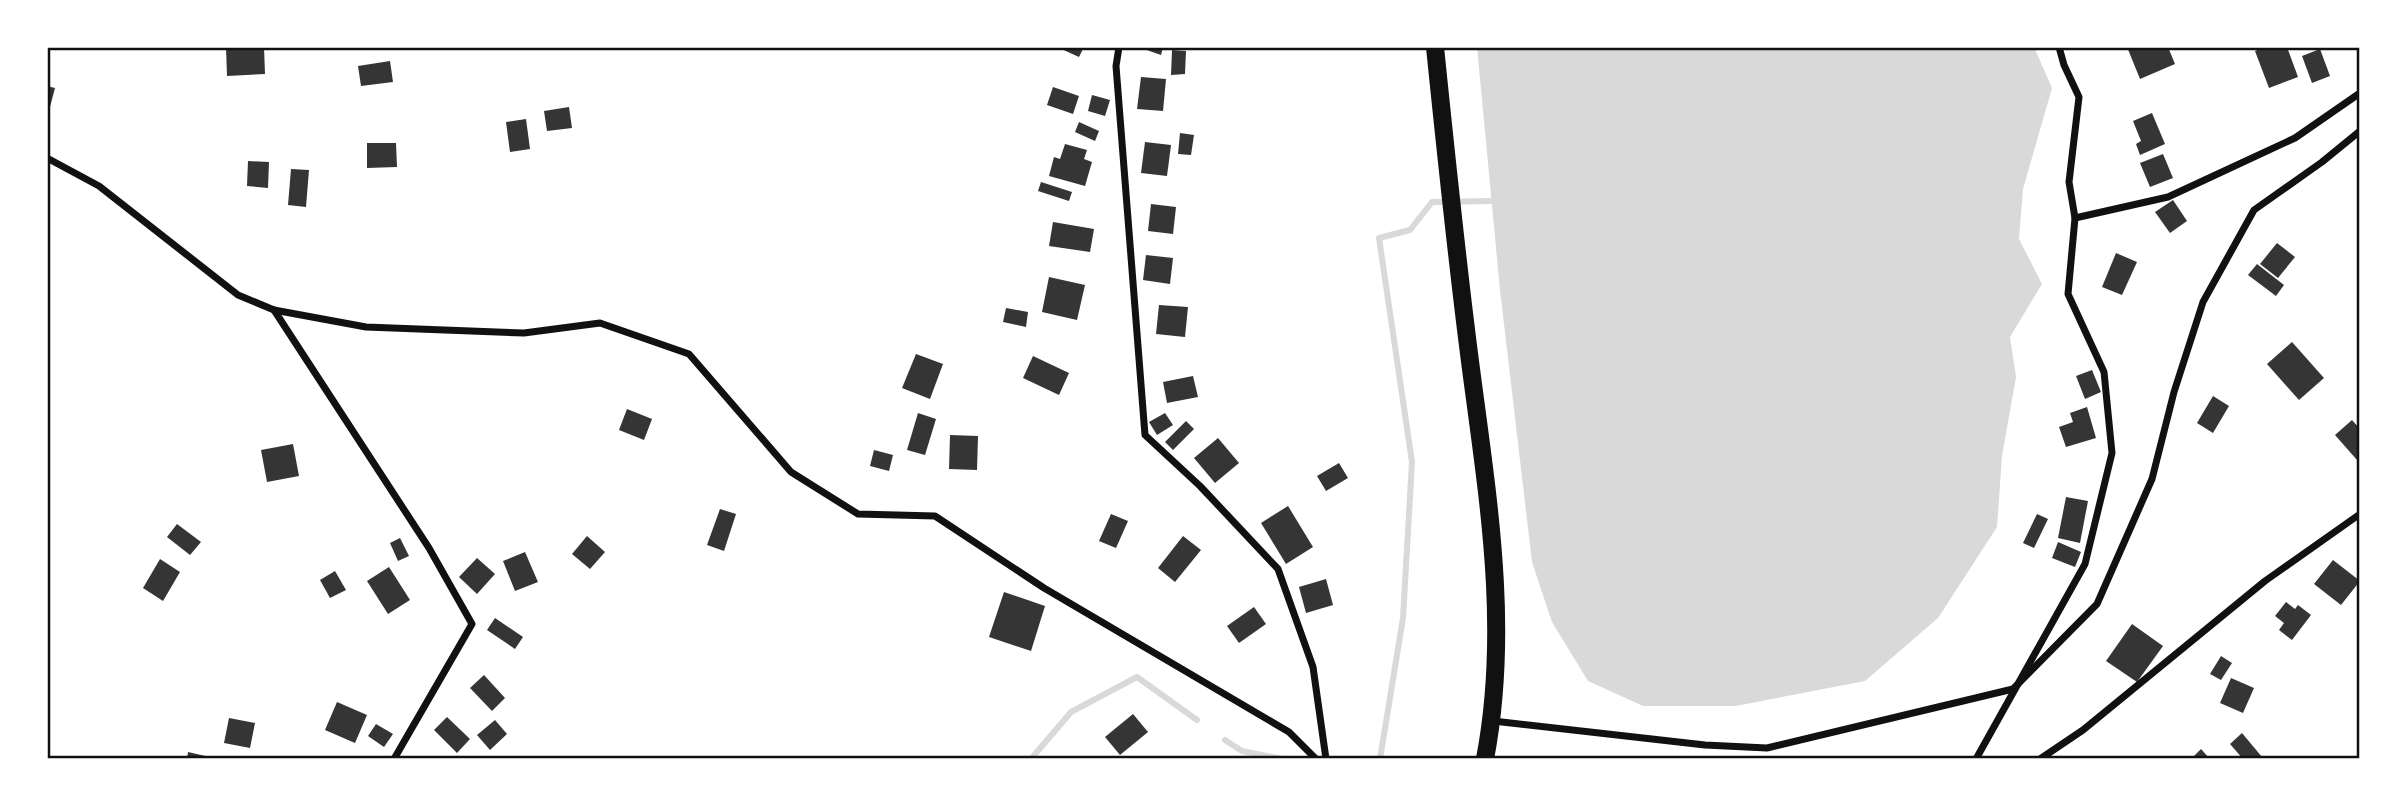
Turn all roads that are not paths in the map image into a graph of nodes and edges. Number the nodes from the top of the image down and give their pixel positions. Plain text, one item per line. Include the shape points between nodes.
1 (1119, 47) edge
2 (1435, 47) edge
3 (2059, 47) edge
4 (2360, 93) edge
5 (2360, 131) edge
6 (47, 158) edge
7 (2075, 218) junction
8 (274, 310) junction
9 (2360, 514) edge
10 (2012, 689) junction
11 (1493, 721) junction
12 (394, 759) edge
13 (1316, 759) edge
14 (1326, 759) edge
15 (1485, 759) edge
16 (1976, 759) edge
17 (2040, 759) edge

1 - 14 street via 1116,66 1145,435 1278,569 1313,667
2 - 11 main road via 1491,526 1499,649
3 - 7 street via 2079,97 2069,182
4 - 7 street via 2295,138 2168,197
5 - 10 street via 2254,210 2203,302 2152,479 2097,604
6 - 8 street via 99,186 239,295
7 - 10 street via 2068,294 2104,372 2112,453 2085,565
8 - 12 street via 429,548 472,624
8 - 13 street via 366,327 524,333 600,323 689,355 791,472 858,514 935,516 1044,588 1289,732
9 - 17 street via 2265,581 2083,730
10 - 11 street via 1767,748
10 - 16 street
11 - 15 main road

